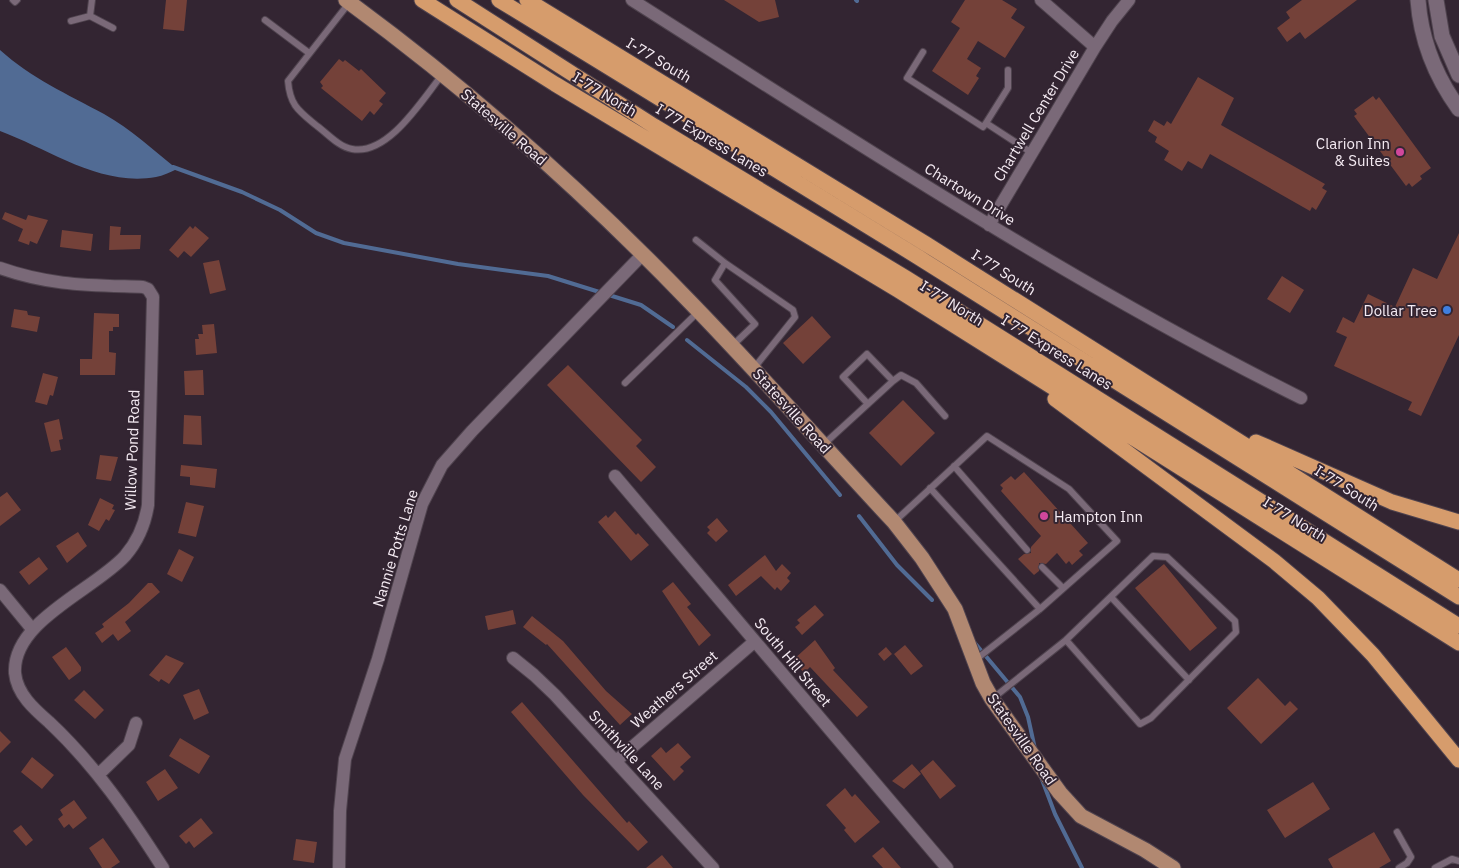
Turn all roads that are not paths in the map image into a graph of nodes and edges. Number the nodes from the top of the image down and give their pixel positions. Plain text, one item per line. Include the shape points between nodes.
1 (12, 0) edge
2 (17, 0) edge
3 (92, 0) edge
4 (422, 0) edge
5 (457, 0) edge
6 (499, 0) edge
7 (527, 0) edge
8 (632, 0) edge
9 (1041, 0) edge
10 (1129, 0) edge
11 (1418, 0) edge
12 (1436, 0) edge
13 (348, 1) edge
14 (90, 16) junction
15 (71, 20) dead end
16 (265, 20) dead end
17 (113, 28) dead end
18 (1095, 47) junction
19 (923, 52) dead end
20 (309, 53) junction
21 (1008, 70) dead end
22 (442, 75) junction
23 (1459, 75) edge
24 (1459, 109) edge
25 (986, 123) junction
26 (1032, 153) junction
27 (989, 225) junction
28 (696, 240) dead end
29 (643, 254) junction
30 (725, 263) junction
31 (0, 268) edge
32 (699, 312) junction
33 (732, 346) junction
34 (987, 346) junction
35 (753, 368) junction
36 (893, 380) junction
37 (625, 383) dead end
38 (1301, 398) dead end
39 (868, 404) junction
40 (1198, 415) junction
41 (945, 416) dead end
42 (822, 445) junction
43 (954, 466) junction
44 (615, 476) dead end
45 (930, 488) junction
46 (894, 522) junction
47 (1459, 522) edge
48 (1027, 550) dead end
49 (1042, 567) dead end
50 (1459, 580) edge
51 (1064, 588) junction
52 (0, 590) edge
53 (1111, 597) junction
54 (1459, 597) edge
55 (1040, 609) junction
56 (1459, 626) edge
57 (32, 629) junction
58 (1066, 640) junction
59 (754, 642) junction
60 (1459, 644) edge
61 (513, 658) dead end
62 (974, 661) junction
63 (1189, 680) junction
64 (992, 699) junction
65 (136, 723) dead end
66 (1459, 760) edge
67 (616, 761) junction
68 (99, 774) junction
69 (1397, 832) dead end
70 (1459, 861) edge
71 (163, 868) edge
72 (339, 868) edge
73 (713, 868) edge
74 (947, 868) edge
75 (1173, 868) edge
76 (1400, 868) edge
77 (1435, 868) edge

1 - 2 lane
3 - 14 lane
4 - 34 highway, I-77 North
5 - 56 highway, I 77 Express Lanes
6 - 54 highway, I 77 Express Lanes via 926,262
7 - 40 highway, I-77 South
8 - 27 street, Chartown Drive
9 - 18 street, Chartwell Center Drive
10 - 18 street, Chartwell Center Drive
11 - 24 street via 1427,52
12 - 23 street via 1442,36
13 - 20 lane
13 - 22 main road, Statesville Road
14 - 15 lane
14 - 17 lane
16 - 20 lane
18 - 26 street, Chartwell Center Drive
19 - 25 lane via 907,78 984,127
20 - 22 lane via 288,80 294,107 342,146 352,149 378,146 391,136
21 - 25 lane via 1008,88
22 - 29 main road, Statesville Road via 528,148
25 - 26 lane
26 - 27 street, Chartwell Center Drive
27 - 38 street, Chartown Drive via 1204,349
28 - 30 lane
29 - 32 main road, Statesville Road
29 - 72 street, Nannie Potts Lane via 442,465 422,504 378,659 345,759
30 - 33 lane via 715,280 755,324
30 - 35 lane via 793,310 795,317
31 - 57 street, Willow Pond Road via 27,278 55,283 143,287 153,297 148,505 144,524 132,547 117,564
32 - 33 main road, Statesville Road
32 - 37 lane
33 - 35 main road, Statesville Road
34 - 60 highway, I-77 North
34 - 66 highway via 1274,561 1318,598 1373,655
35 - 42 main road, Statesville Road
36 - 39 lane
36 - 39 lane via 867,354 843,377
36 - 41 lane via 900,375 916,382
39 - 42 lane
40 - 47 highway via 1365,492
40 - 50 highway, I-77 South
42 - 46 main road, Statesville Road
43 - 45 lane
43 - 48 lane
43 - 51 lane via 987,436 1069,489 1116,541
44 - 59 street, South Hill Street
45 - 46 lane
45 - 55 lane
46 - 62 main road, Statesville Road via 955,609
49 - 51 lane
51 - 55 lane
52 - 57 street
53 - 58 lane
53 - 63 lane
53 - 63 lane via 1153,556 1167,558 1235,621 1236,632
55 - 62 lane
57 - 68 street, Willow Pond Road via 17,657 15,672 19,689
58 - 63 lane via 1140,724 1151,718
58 - 64 lane
59 - 67 street, Weathers Street
59 - 74 street, South Hill Street
61 - 67 street, Smithville Lane via 534,674
62 - 64 main road, Statesville Road
64 - 75 main road, Statesville Road via 1060,793 1081,816
65 - 68 street via 129,745
67 - 73 street, Smithville Lane
68 - 71 street, Willow Pond Road
69 - 76 lane via 1411,857
70 - 77 lane via 1452,859

